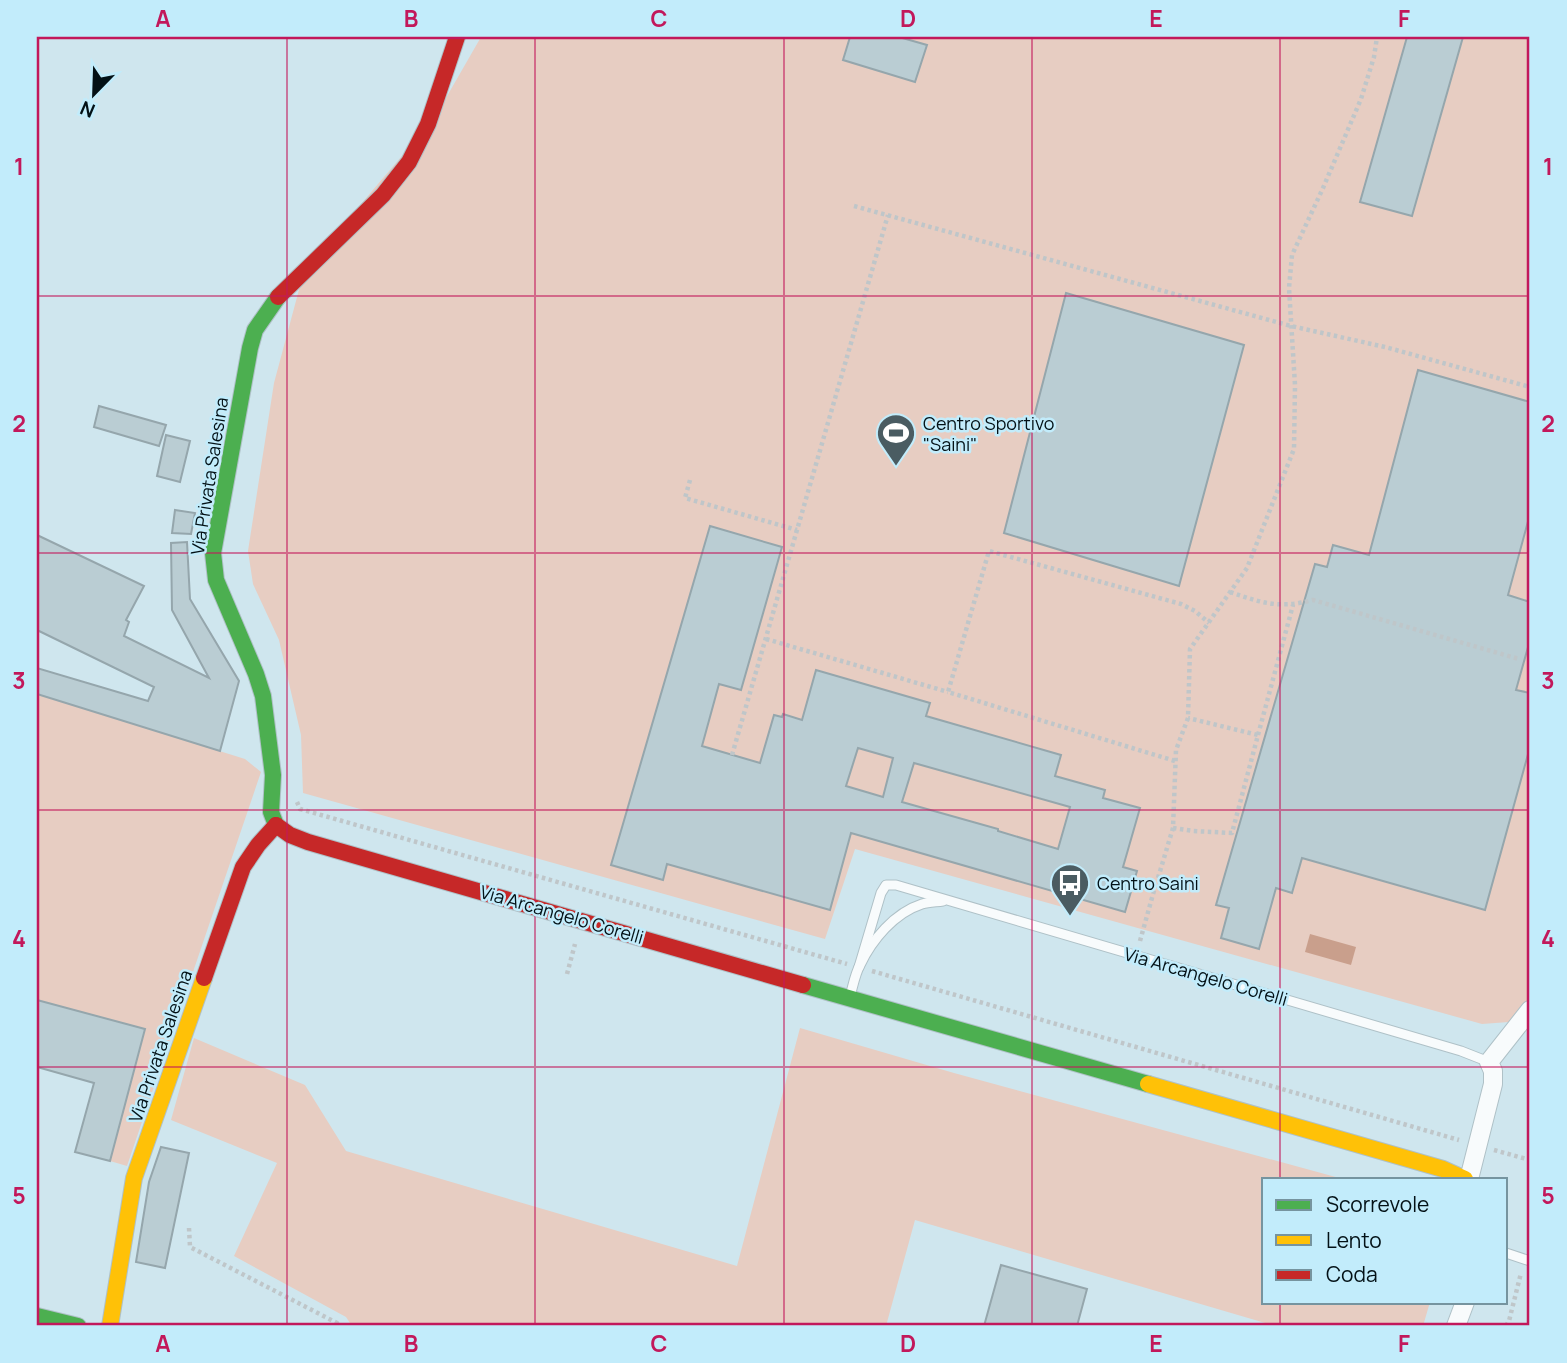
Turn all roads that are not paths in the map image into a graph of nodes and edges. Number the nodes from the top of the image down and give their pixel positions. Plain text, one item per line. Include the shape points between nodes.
1 (457, 37) edge
2 (276, 825) junction
3 (949, 900) junction
4 (859, 967) junction
5 (850, 998) junction
6 (1526, 1015) edge
7 (1489, 1062) junction
8 (1465, 1178) edge
9 (1467, 1178) edge
10 (1508, 1254) edge
11 (1530, 1261) edge
12 (1464, 1304) edge
13 (37, 1315) edge
14 (78, 1326) edge
15 (110, 1326) edge
16 (1456, 1326) edge

1 - 2 street, Via Privata Salesina via 428,124 409,162 383,195 267,311 255,330 246,366 214,553 219,589 262,696 272,775 271,812
2 - 5 street, Via Arcangelo Corelli via 308,842
2 - 15 street, Via Privata Salesina via 243,867 134,1178
3 - 4 lane via 923,904 895,919
3 - 4 lane, Via Arcangelo Corelli via 886,885
3 - 7 lane, Via Arcangelo Corelli
4 - 5 lane
5 - 8 street, Via Arcangelo Corelli
6 - 7 street
7 - 9 street, Via Arcangelo Corelli via 1493,1084
10 - 11 lane
12 - 16 street
13 - 14 street

